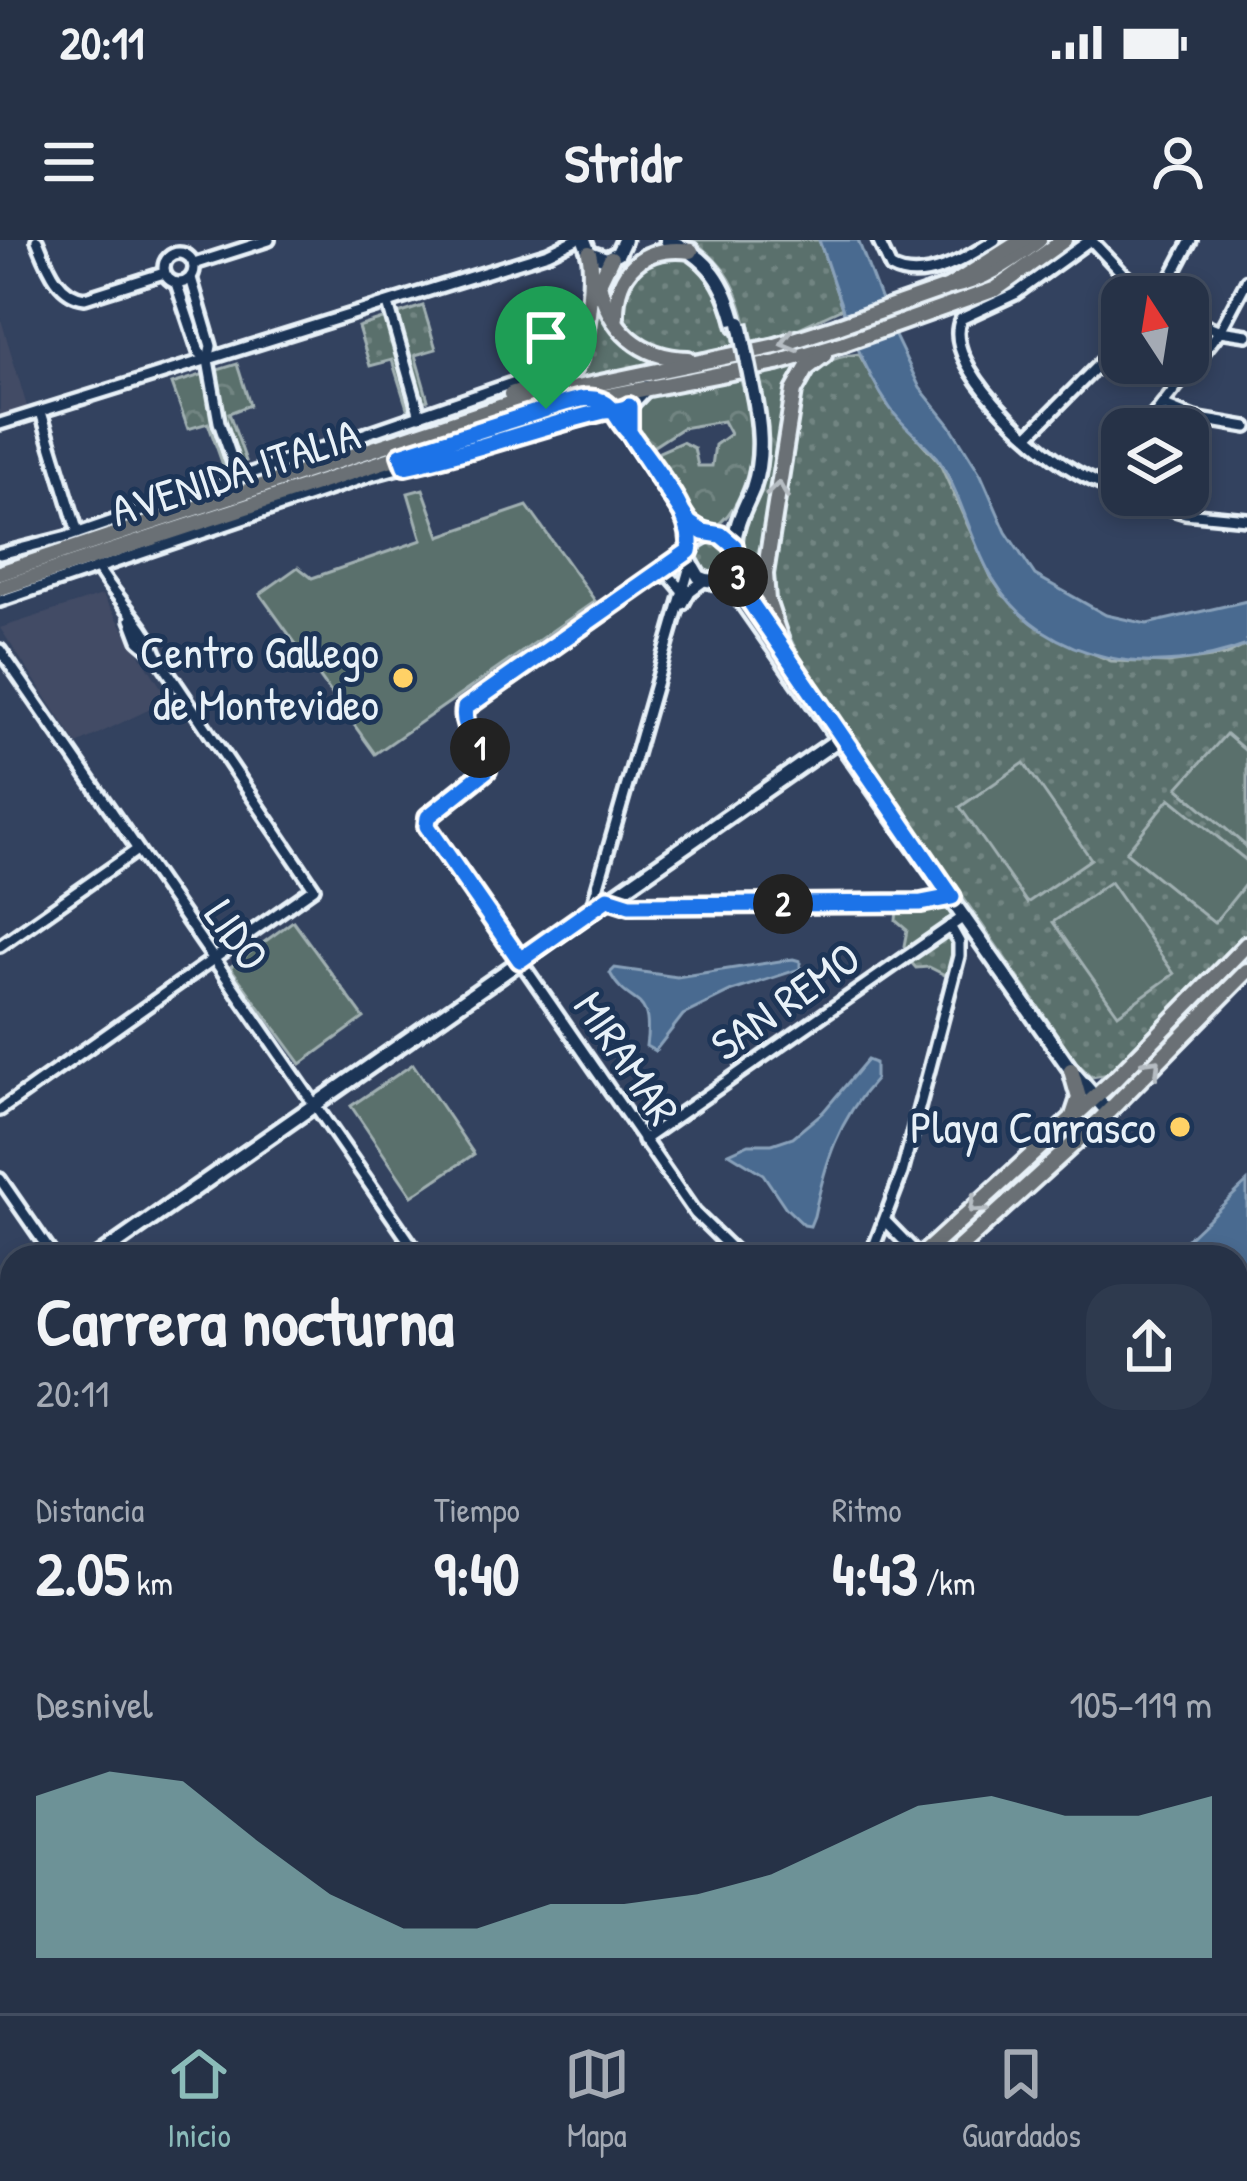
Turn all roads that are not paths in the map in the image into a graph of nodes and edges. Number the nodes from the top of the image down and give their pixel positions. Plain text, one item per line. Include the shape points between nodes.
1 (37, 240) edge
2 (170, 240) edge
3 (269, 240) edge
4 (668, 240) edge
5 (878, 240) edge
6 (995, 240) edge
7 (1023, 240) edge
8 (1039, 240) edge
9 (1090, 240) edge
10 (1191, 240) edge
11 (627, 242) edge
12 (1060, 244) edge
13 (685, 245) edge
14 (584, 246) edge
15 (174, 254) junction
16 (610, 258) junction
17 (1060, 264) junction
18 (194, 265) junction
19 (164, 273) junction
20 (1126, 276) edge
21 (1170, 276) edge
22 (191, 278) junction
23 (1247, 280) edge
24 (176, 283) junction
25 (949, 287) junction
26 (388, 304) junction
27 (616, 322) junction
28 (1209, 327) edge
29 (1220, 331) junction
30 (1247, 335) edge
31 (844, 343) junction
32 (208, 360) junction
33 (702, 362) junction
34 (1101, 362) edge
35 (544, 372) dead end
36 (646, 387) junction
37 (751, 390) junction
38 (590, 397) junction
39 (1162, 405) junction
40 (629, 406) junction
41 (1160, 408) edge
42 (487, 410) junction
43 (613, 410) junction
44 (41, 412) junction
45 (420, 416) junction
46 (0, 424) edge
47 (1247, 427) edge
48 (629, 432) junction
49 (1029, 435) junction
50 (403, 460) junction
51 (238, 478) junction
52 (1101, 484) edge
53 (1247, 508) edge
54 (1209, 514) edge
55 (1243, 519) edge
56 (689, 523) junction
57 (78, 533) junction
58 (712, 533) junction
59 (734, 546) junction
60 (0, 554) edge
61 (690, 554) junction
62 (95, 563) junction
63 (736, 563) junction
64 (0, 573) edge
65 (710, 581) junction
66 (645, 582) junction
67 (0, 588) edge
68 (682, 590) junction
69 (0, 601) edge
70 (679, 608) junction
71 (782, 645) junction
72 (0, 650) edge
73 (820, 707) junction
74 (840, 738) junction
75 (137, 850) junction
76 (952, 897) junction
77 (608, 898) junction
78 (591, 910) junction
79 (964, 916) junction
80 (950, 926) junction
81 (0, 946) edge
82 (1245, 951) edge
83 (212, 960) junction
84 (520, 960) junction
85 (1247, 971) edge
86 (1071, 1070) junction
87 (1115, 1079) junction
88 (1094, 1099) junction
89 (315, 1106) junction
90 (0, 1110) edge
91 (1108, 1112) junction
92 (1071, 1120) junction
93 (643, 1140) junction
94 (1038, 1176) junction
95 (0, 1179) edge
96 (886, 1222) junction
97 (46, 1245) edge
98 (114, 1245) edge
99 (412, 1245) edge
100 (728, 1245) edge
101 (875, 1245) edge
102 (908, 1245) edge
103 (933, 1245) edge
104 (962, 1245) edge

1 - 19 street via 62,289 79,298
2 - 15 street
3 - 18 street
4 - 13 main road
5 - 6 street via 887,263 905,274 924,274
7 - 25 main road
8 - 25 main road
9 - 17 street
9 - 20 street
10 - 21 street
11 - 16 main road
12 - 17 street
12 - 31 main road, AVENIDA ITALIA via 996,289
13 - 27 main road via 633,264 619,287
13 - 37 main road, bridge via 717,276 738,324
14 - 16 main road
14 - 26 street
14 - 42 main road via 593,271 574,367
15 - 18 street
15 - 19 street
16 - 27 main road via 599,283
17 - 49 street via 957,324 975,377
18 - 22 street
19 - 24 street
22 - 24 street
22 - 32 street
23 - 29 street
24 - 32 street
25 -> 33 main road, AVENIDA ITALIA via 776,346
26 - 32 street
26 - 45 street
27 - 33 main road via 644,351
28 - 29 street
29 - 30 street
29 - 39 street
31 - 36 main road, AVENIDA ITALIA
71 -> 31 main road via 765,574 794,392 811,363
32 - 44 street
32 - 51 street
33 - 42 main road, AVENIDA ITALIA
34 - 49 street
35 - 45 street, AVENIDA ITALIA
36 - 38 main road, AVENIDA ITALIA
36 - 40 main road
37 - 58 main road via 754,465 733,515
37 - 59 main road via 759,465
38 - 43 main road
38 - 50 main road, AVENIDA ITALIA
39 - 41 street
39 - 47 street
40 - 43 main road
40 - 48 main road
42 - 64 main road, AVENIDA ITALIA
43 - 48 main road
43 - 50 street, AVENIDA ITALIA
44 - 46 street
44 - 57 street
45 - 51 street, AVENIDA ITALIA
48 - 56 main road
49 - 52 street
50 - 62 main road, AVENIDA ITALIA
51 - 57 street, AVENIDA ITALIA
53 - 55 street
54 - 55 street
56 - 58 main road
56 - 61 main road
57 - 60 street, AVENIDA ITALIA
58 - 59 main road
58 - 61 main road
59 - 63 main road
61 - 65 main road
61 - 66 street
61 - 68 street
62 - 67 main road, AVENIDA ITALIA
62 - 69 street, AVENIDA ITALIA
62 - 83 street via 139,640 314,888
63 - 65 main road via 726,578
63 - 71 main road via 744,593
65 - 70 street
65 - 73 main road via 738,596
66 - 68 street via 669,575
66 - 84 street, MIRAMAR via 469,704 464,723 487,770 428,817 428,829
68 - 70 street
70 - 78 street
71 - 73 main road
72 - 75 street, LIDO
73 - 74 main road
74 - 76 main road
74 - 77 main road
75 - 81 street
75 - 83 street, LIDO
76 - 77 street via 630,905
76 - 79 main road
77 - 78 main road
78 - 84 main road
79 - 80 street, SAN REMO
79 - 86 main road
80 - 93 street, SAN REMO
80 - 96 street via 959,956
82 - 87 main road
83 - 89 street, LIDO
83 - 90 street
84 - 89 main road
84 - 93 street, MIRAMAR
91 -> 85 main road
86 - 87 main road via 1092,1084
86 - 88 main road
86 - 92 main road via 1079,1098
87 - 88 main road
88 - 91 main road
88 - 92 main road
88 - 94 main road via 1095,1115
89 - 98 main road
89 - 99 street, LIDO
91 - 94 main road
92 -> 103 main road
93 - 100 street, MIRAMAR
94 - 104 main road
95 - 97 street
96 - 101 street
96 - 102 street

